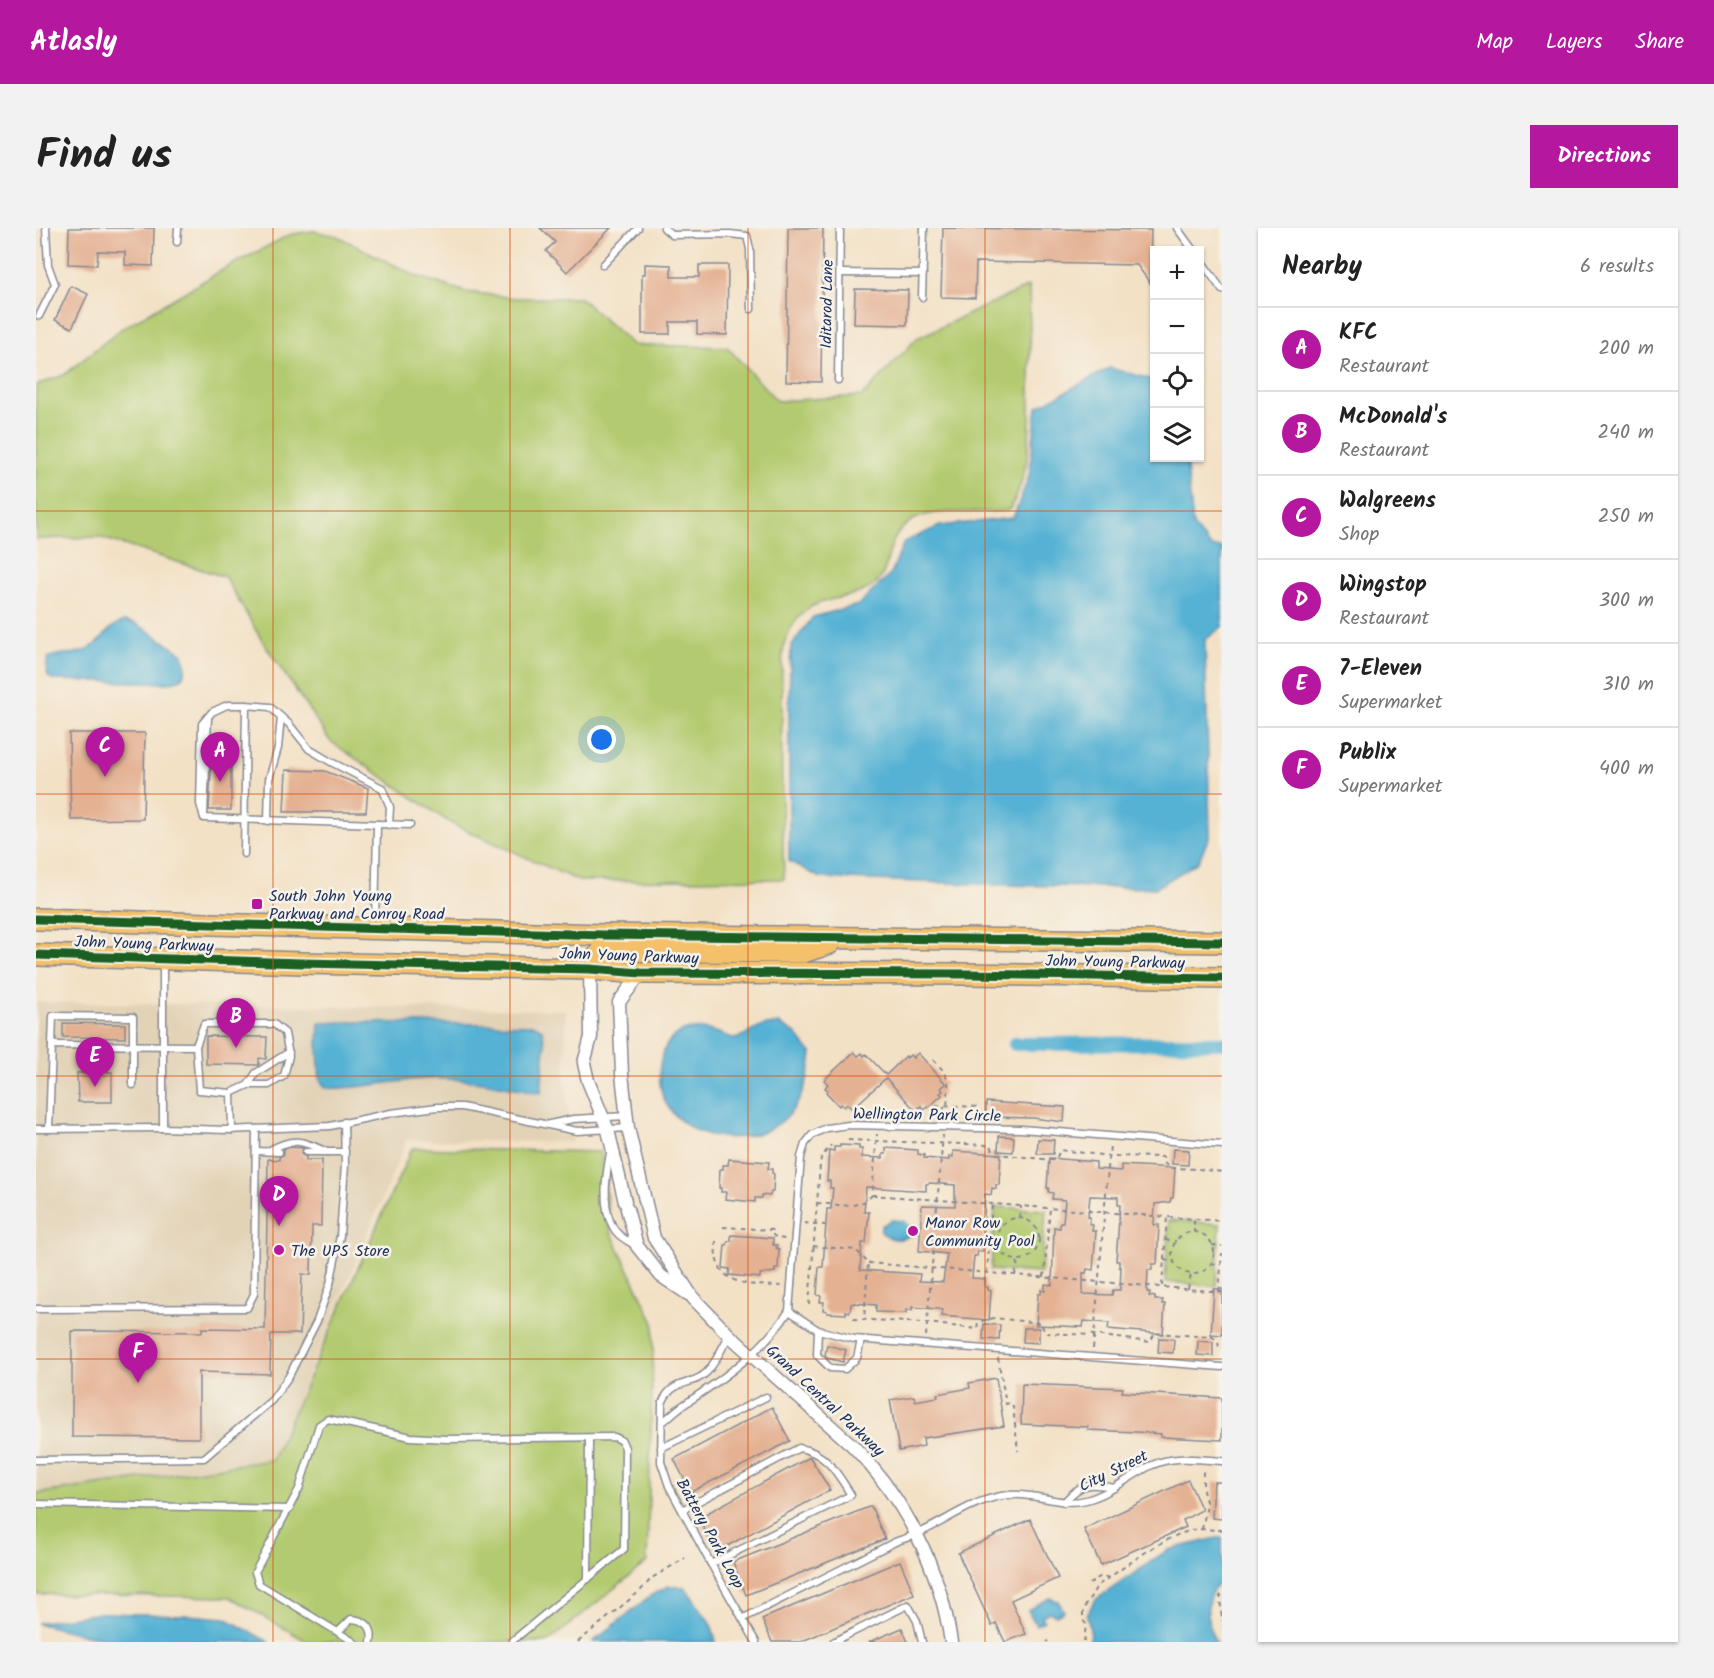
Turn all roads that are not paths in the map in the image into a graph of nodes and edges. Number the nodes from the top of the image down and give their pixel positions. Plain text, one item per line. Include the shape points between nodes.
1 (46, 228) edge
2 (178, 228) edge
3 (638, 228) edge
4 (664, 228) edge
5 (840, 228) edge
6 (924, 228) edge
7 (1177, 228) edge
8 (177, 242) dead end
9 (1191, 246) edge
10 (603, 265) dead end
11 (1204, 265) edge
12 (840, 273) junction
13 (923, 274) junction
14 (1222, 290) edge
15 (922, 297) dead end
16 (751, 309) dead end
17 (39, 316) dead end
18 (838, 380) dead end
19 (246, 705) junction
20 (281, 717) junction
21 (243, 820) junction
22 (268, 822) junction
23 (376, 824) junction
24 (389, 825) junction
25 (410, 825) dead end
26 (244, 854) dead end
27 (36, 919) edge
28 (375, 929) junction
29 (604, 935) junction
30 (846, 938) junction
31 (1222, 942) edge
32 (36, 955) edge
33 (163, 959) junction
34 (526, 968) junction
35 (590, 969) junction
36 (641, 973) junction
37 (1222, 978) edge
38 (78, 1037) dead end
39 (93, 1038) dead end
40 (111, 1038) dead end
41 (52, 1046) junction
42 (78, 1046) junction
43 (93, 1046) junction
44 (111, 1046) junction
45 (133, 1046) junction
46 (162, 1046) junction
47 (196, 1046) junction
48 (289, 1052) junction
49 (133, 1084) dead end
50 (248, 1085) junction
51 (231, 1093) junction
52 (602, 1116) junction
53 (344, 1122) junction
54 (627, 1122) junction
55 (547, 1125) junction
56 (163, 1128) junction
57 (36, 1129) edge
58 (49, 1129) junction
59 (256, 1129) junction
60 (232, 1130) junction
61 (608, 1130) junction
62 (612, 1143) junction
63 (1222, 1145) edge
64 (256, 1151) junction
65 (268, 1151) junction
66 (279, 1152) dead end
67 (306, 1152) dead end
68 (327, 1152) junction
69 (345, 1152) junction
70 (650, 1224) junction
71 (633, 1232) junction
72 (637, 1246) junction
73 (693, 1298) junction
74 (36, 1309) edge
75 (789, 1311) junction
76 (818, 1330) junction
77 (729, 1335) junction
78 (861, 1340) junction
79 (753, 1354) junction
80 (1222, 1367) edge
81 (766, 1397) dead end
82 (663, 1422) junction
83 (589, 1439) junction
84 (661, 1448) junction
85 (36, 1460) edge
86 (1222, 1461) edge
87 (1114, 1488) junction
88 (1064, 1502) junction
89 (36, 1504) edge
90 (290, 1509) junction
91 (681, 1510) junction
92 (918, 1534) junction
93 (711, 1564) junction
94 (588, 1579) junction
95 (744, 1618) junction
96 (338, 1632) junction
97 (353, 1642) edge
98 (371, 1642) edge
99 (511, 1642) edge
100 (756, 1642) edge
101 (833, 1642) edge
102 (922, 1642) edge
103 (951, 1642) edge

1 - 17 lane via 48,265 55,284
2 - 8 lane
3 - 10 lane
4 - 16 lane via 672,235 747,236
5 - 12 lane, Iditarod Lane
6 - 13 lane
7 - 9 lane
11 - 14 lane
12 - 13 lane
12 - 18 lane, Iditarod Lane
13 - 15 lane
19 - 20 lane via 270,707
19 - 21 lane
19 - 21 lane via 227,705 212,711 202,724 200,804 204,818
20 - 22 lane via 269,779
20 - 24 lane via 309,749 382,788 390,807
21 - 22 lane
21 - 26 lane
22 - 23 lane
23 - 24 lane
23 - 28 lane
24 - 25 lane
27 - 28 highway, John Young Parkway
28 - 29 highway, John Young Parkway
29 - 30 highway, John Young Parkway
29 - 34 highway via 582,958
30 - 31 highway, John Young Parkway
30 - 35 highway via 803,952 604,950
32 - 33 highway, John Young Parkway
33 - 34 highway, John Young Parkway
33 - 46 lane
34 - 35 highway, John Young Parkway
35 - 36 highway, John Young Parkway
35 - 52 street, Grand Central Parkway via 591,1037 584,1063
36 - 37 highway, John Young Parkway
36 - 54 street, Grand Central Parkway via 619,1002
38 - 42 lane
39 - 43 lane
40 - 44 lane
41 - 42 lane
41 - 45 lane via 52,1016 78,1020 134,1017
41 - 58 lane
42 - 43 lane
43 - 44 lane
44 - 45 lane
45 - 46 lane
45 - 49 lane
46 - 47 lane
46 - 56 lane
47 - 48 lane via 204,1024 274,1024 285,1033
47 - 51 lane via 199,1090
48 - 50 lane via 256,1073
48 - 50 lane via 284,1076 269,1085
50 - 51 lane
51 - 60 lane
52 - 54 lane
52 - 55 lane
52 - 61 street, Grand Central Parkway
53 - 55 lane via 437,1107 462,1107
53 - 59 lane
53 - 69 lane
54 - 61 lane
54 - 70 street, Grand Central Parkway
55 - 61 lane via 577,1131
56 - 58 lane
56 - 60 lane
57 - 58 lane
59 - 60 lane
59 - 64 lane
61 - 62 street, Grand Central Parkway
62 - 71 street, Grand Central Parkway
62 - 72 lane via 606,1185 610,1219 619,1235
63 - 75 lane, Wellington Park Circle via 1022,1129 878,1125 826,1128 812,1135 801,1158
64 - 65 lane
64 - 74 lane via 254,1294 247,1308
65 - 66 lane
65 - 68 lane via 285,1142 308,1143
67 - 68 lane
68 - 69 lane
69 - 85 lane via 340,1236 330,1284 317,1321 272,1400 204,1458
70 - 71 lane
70 - 73 street, Grand Central Parkway via 654,1238
71 - 72 street, Grand Central Parkway
72 - 73 street, Grand Central Parkway via 661,1276
73 - 77 street, Grand Central Parkway
75 - 76 lane
75 - 79 lane
76 - 78 lane
76 - 78 lane via 817,1355 830,1368 845,1370 857,1358
77 - 79 street, Grand Central Parkway
77 - 82 lane, Battery Park Loop via 706,1373 665,1395
78 - 80 lane
79 - 82 lane
79 - 92 street, Grand Central Parkway via 872,1465
81 - 84 lane
82 - 84 lane, Battery Park Loop
83 - 90 lane via 411,1437 328,1419 319,1425
83 - 94 lane
83 - 94 lane via 615,1437 625,1448 624,1549
84 - 91 lane, Battery Park Loop via 661,1462
86 - 87 lane, City Street via 1178,1458 1152,1465
87 - 88 lane, City Street via 1090,1499
87 - 88 lane via 1091,1484 1079,1487
88 - 92 lane, City Street via 1009,1495 957,1512
89 - 90 lane
90 - 96 lane via 255,1572 259,1584
91 - 93 lane, Battery Park Loop
91 - 93 lane via 799,1448 820,1455 851,1495
92 - 95 lane
92 - 103 street, Grand Central Parkway via 940,1591
93 - 95 lane, Battery Park Loop
94 - 99 lane
95 - 100 lane, Battery Park Loop
96 - 97 lane
96 - 98 lane via 351,1619 361,1620 372,1631
101 - 102 lane via 908,1605

